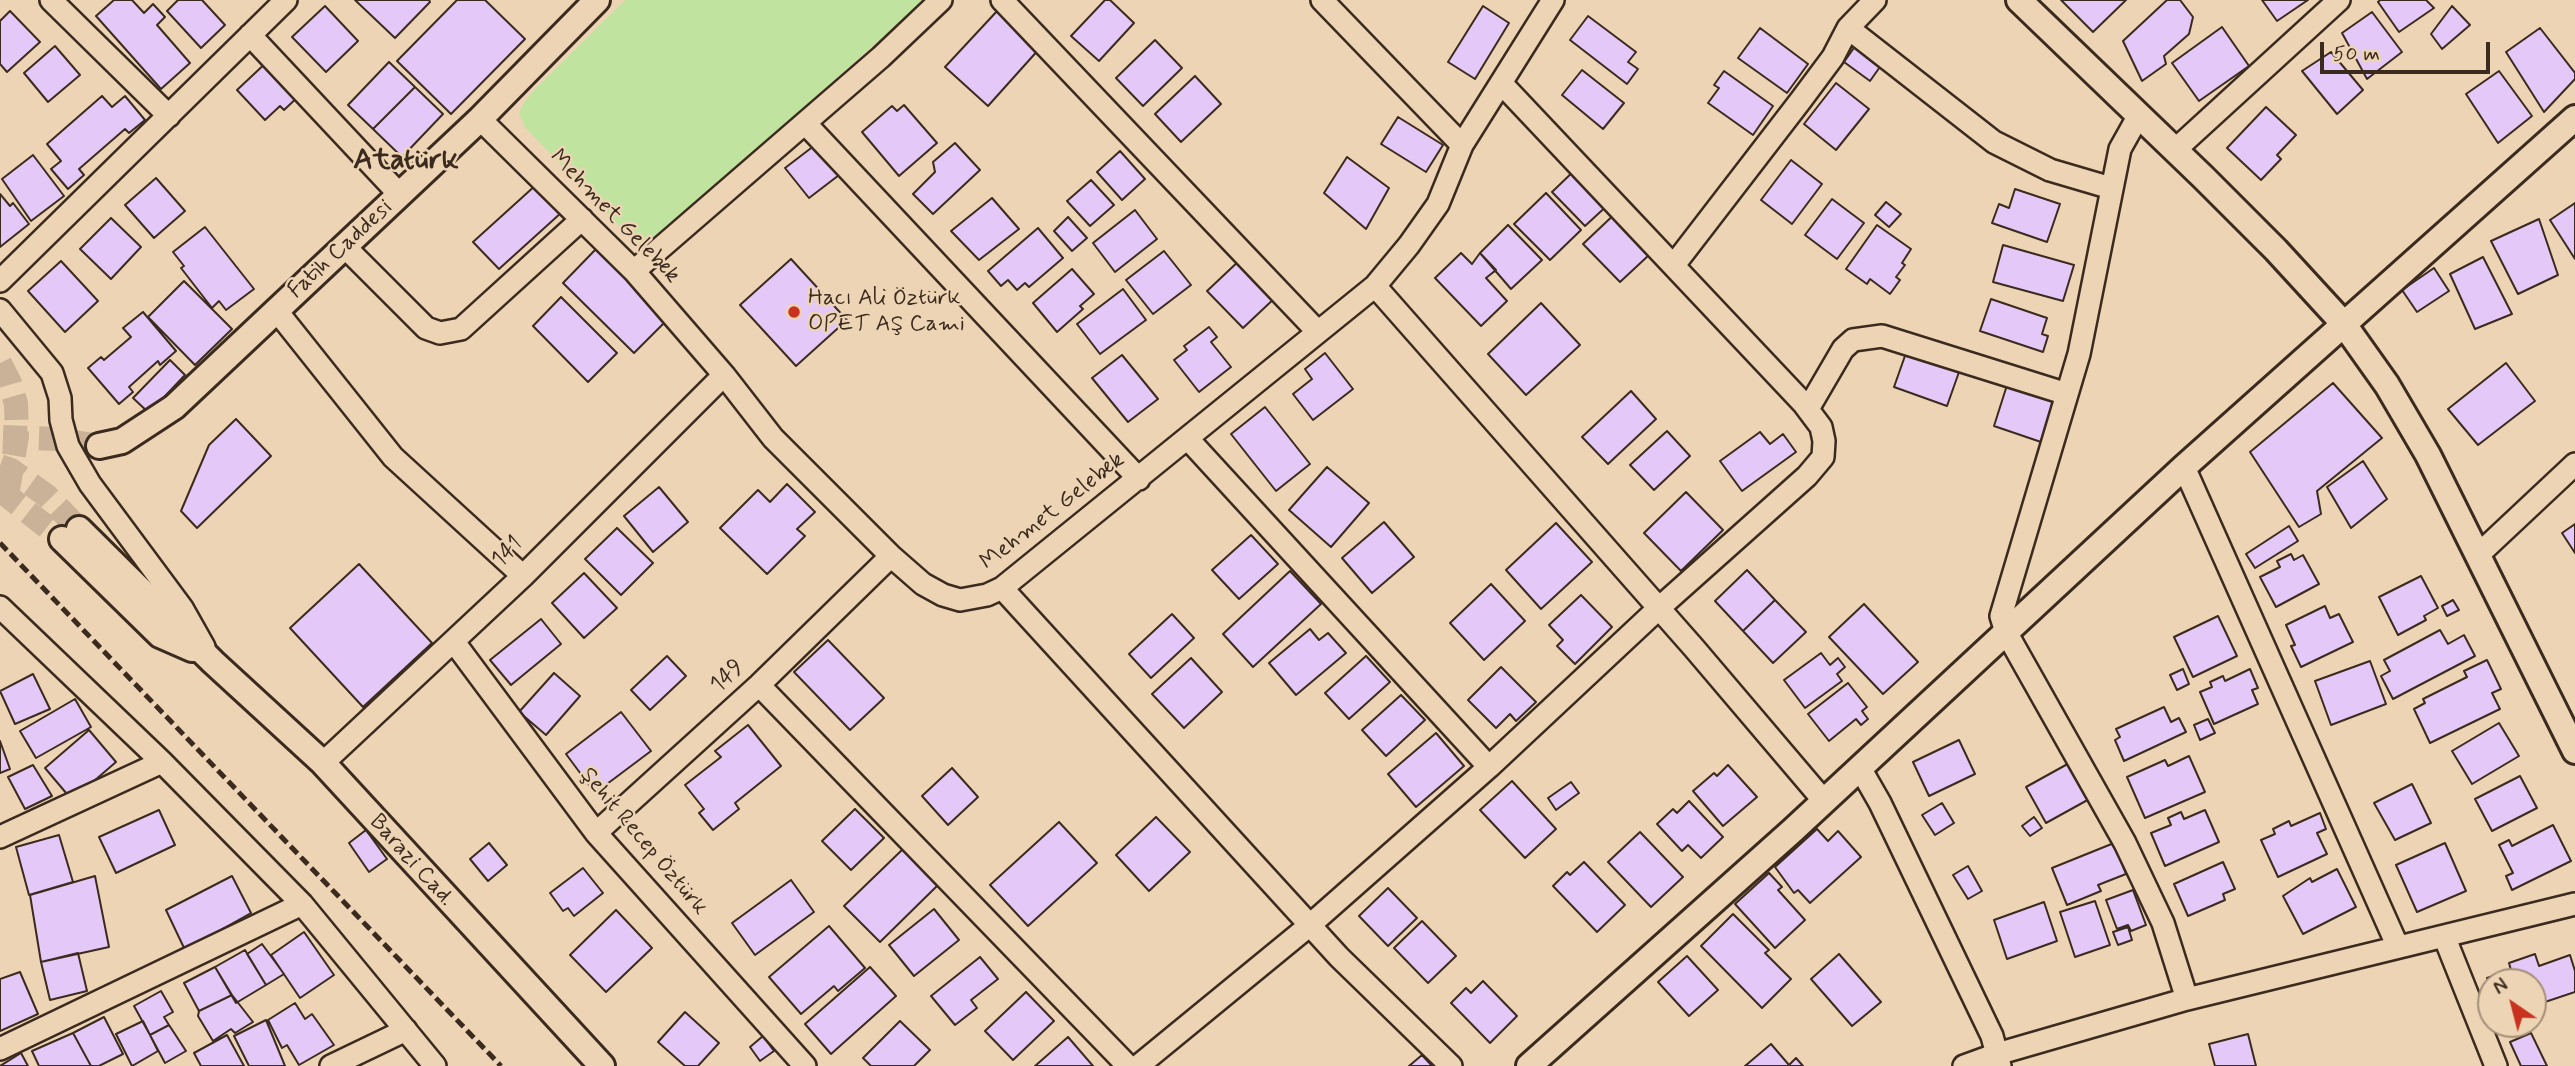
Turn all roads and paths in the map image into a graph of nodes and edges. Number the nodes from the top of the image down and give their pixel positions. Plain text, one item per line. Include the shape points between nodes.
1 (51, 0) edge
2 (286, 0) edge
3 (597, 0) edge
4 (941, 0) edge
5 (1002, 0) edge
6 (1322, 0) edge
7 (1553, 0) edge
8 (1875, 0) edge
9 (2019, 0) edge
10 (2338, 0) edge
11 (1848, 28) junction
12 (250, 35) junction
13 (1501, 83) junction
14 (2139, 115) junction
15 (169, 116) junction
16 (2575, 118) edge
17 (481, 119) junction
18 (805, 123) junction
19 (1462, 145) junction
20 (2175, 150) junction
21 (2111, 188) junction
22 (400, 195) junction
23 (582, 219) junction
24 (345, 247) junction
25 (1674, 265) junction
26 (634, 271) junction
27 (0, 281) edge
28 (1375, 286) junction
29 (0, 310) edge
30 (276, 310) junction
31 (2343, 323) junction
32 (1318, 332) junction
33 (724, 376) junction
34 (2067, 394) junction
35 (1808, 409) junction
36 (1188, 439) junction
37 (99, 446) tunnel mouth
38 (2575, 464) edge
39 (2184, 467) junction
40 (1139, 479) junction
41 (71, 534) tunnel mouth
42 (2478, 555) junction
43 (891, 556) junction
44 (523, 576) junction
45 (1002, 587) junction
46 (0, 607) edge
47 (1659, 608) junction
48 (2006, 632) junction
49 (454, 642) junction
50 (213, 662) junction
51 (759, 685) junction
52 (2575, 751) edge
53 (162, 762) junction
54 (323, 763) junction
55 (1489, 767) junction
56 (1860, 768) junction
57 (1824, 802) junction
58 (596, 833) junction
59 (0, 836) edge
60 (302, 904) junction
61 (2575, 904) edge
62 (1310, 925) junction
63 (2444, 936) junction
64 (2398, 947) junction
65 (2187, 999) junction
66 (406, 1030) junction
67 (0, 1049) edge
68 (1999, 1060) edge
69 (331, 1066) edge
70 (436, 1066) edge
71 (602, 1066) edge
72 (805, 1066) edge
73 (1128, 1066) edge
74 (1138, 1066) edge
75 (1451, 1066) edge
76 (1529, 1066) edge
77 (1964, 1066) edge
78 (2496, 1066) edge

1 - 15 street
2 - 12 street
3 - 17 street, Fatih Caddesi
4 - 18 street
5 - 32 street
6 - 19 street
7 - 13 street, Mehmet Gelebek
8 - 11 street
9 - 14 street
10 - 20 street
11 - 21 street via 1994,142 2050,170
11 - 25 street via 1833,57
12 - 15 street
12 - 22 street
13 - 19 street, Mehmet Gelebek
13 - 25 street
14 - 20 street
14 - 21 street via 2120,149
15 - 27 street
16 - 31 street
17 - 22 street, Fatih Caddesi
17 - 23 street, Mehmet Gelebek
18 - 26 street
18 - 40 street
19 - 28 street, Mehmet Gelebek via 1438,204
20 - 31 street
21 - 34 street
22 - 24 street, Fatih Caddesi
23 - 24 street via 461,329 440,333 426,328
23 - 26 street, Mehmet Gelebek
24 - 30 street, Fatih Caddesi
25 - 35 street
26 - 33 street, Mehmet Gelebek
28 - 32 street, Mehmet Gelebek
28 - 47 street
29 - 50 street via 52,373 68,446 90,484 183,608
30 - 37 street, Fatih Caddesi via 174,407 122,441
30 - 44 street via 393,457
31 - 39 street
31 - 42 street via 2428,455
32 - 36 street, Mehmet Gelebek
33 - 43 street, Mehmet Gelebek via 773,438
33 - 44 street, 141
34 - 35 street via 1882,336 1853,340 1843,349
34 - 48 street via 2004,602 2001,616
35 - 47 street via 1821,427 1823,457
36 - 40 street, Mehmet Gelebek
36 - 55 street
38 - 42 street
39 - 48 street
39 - 64 street
40 - 45 street, Mehmet Gelebek
41 - 50 street, Barazi Cad. via 160,635
42 - 52 street
43 - 45 street, Mehmet Gelebek via 923,584 960,600
43 - 51 street, 149
44 - 49 street, 141
45 - 62 street
46 - 53 street
47 - 55 street
47 - 57 street
48 - 56 street
48 - 65 street via 2125,843 2163,923
49 - 54 street, 141
49 - 58 street, Şehit Recep Öztürk
50 - 54 street, Barazi Cad.
51 - 58 street, 149
51 - 73 street
53 - 59 street
53 - 60 street
54 - 71 street, Barazi Cad.
55 - 62 street
56 - 57 street
56 - 68 street via 1992,1036
57 - 76 street
58 - 72 street, Şehit Recep Öztürk
60 - 66 street
60 - 67 street
61 - 63 street
62 - 74 street
62 - 75 street
63 - 64 street
63 - 78 street
64 - 65 street
65 - 68 street
66 - 69 street
66 - 70 street
68 - 77 street

